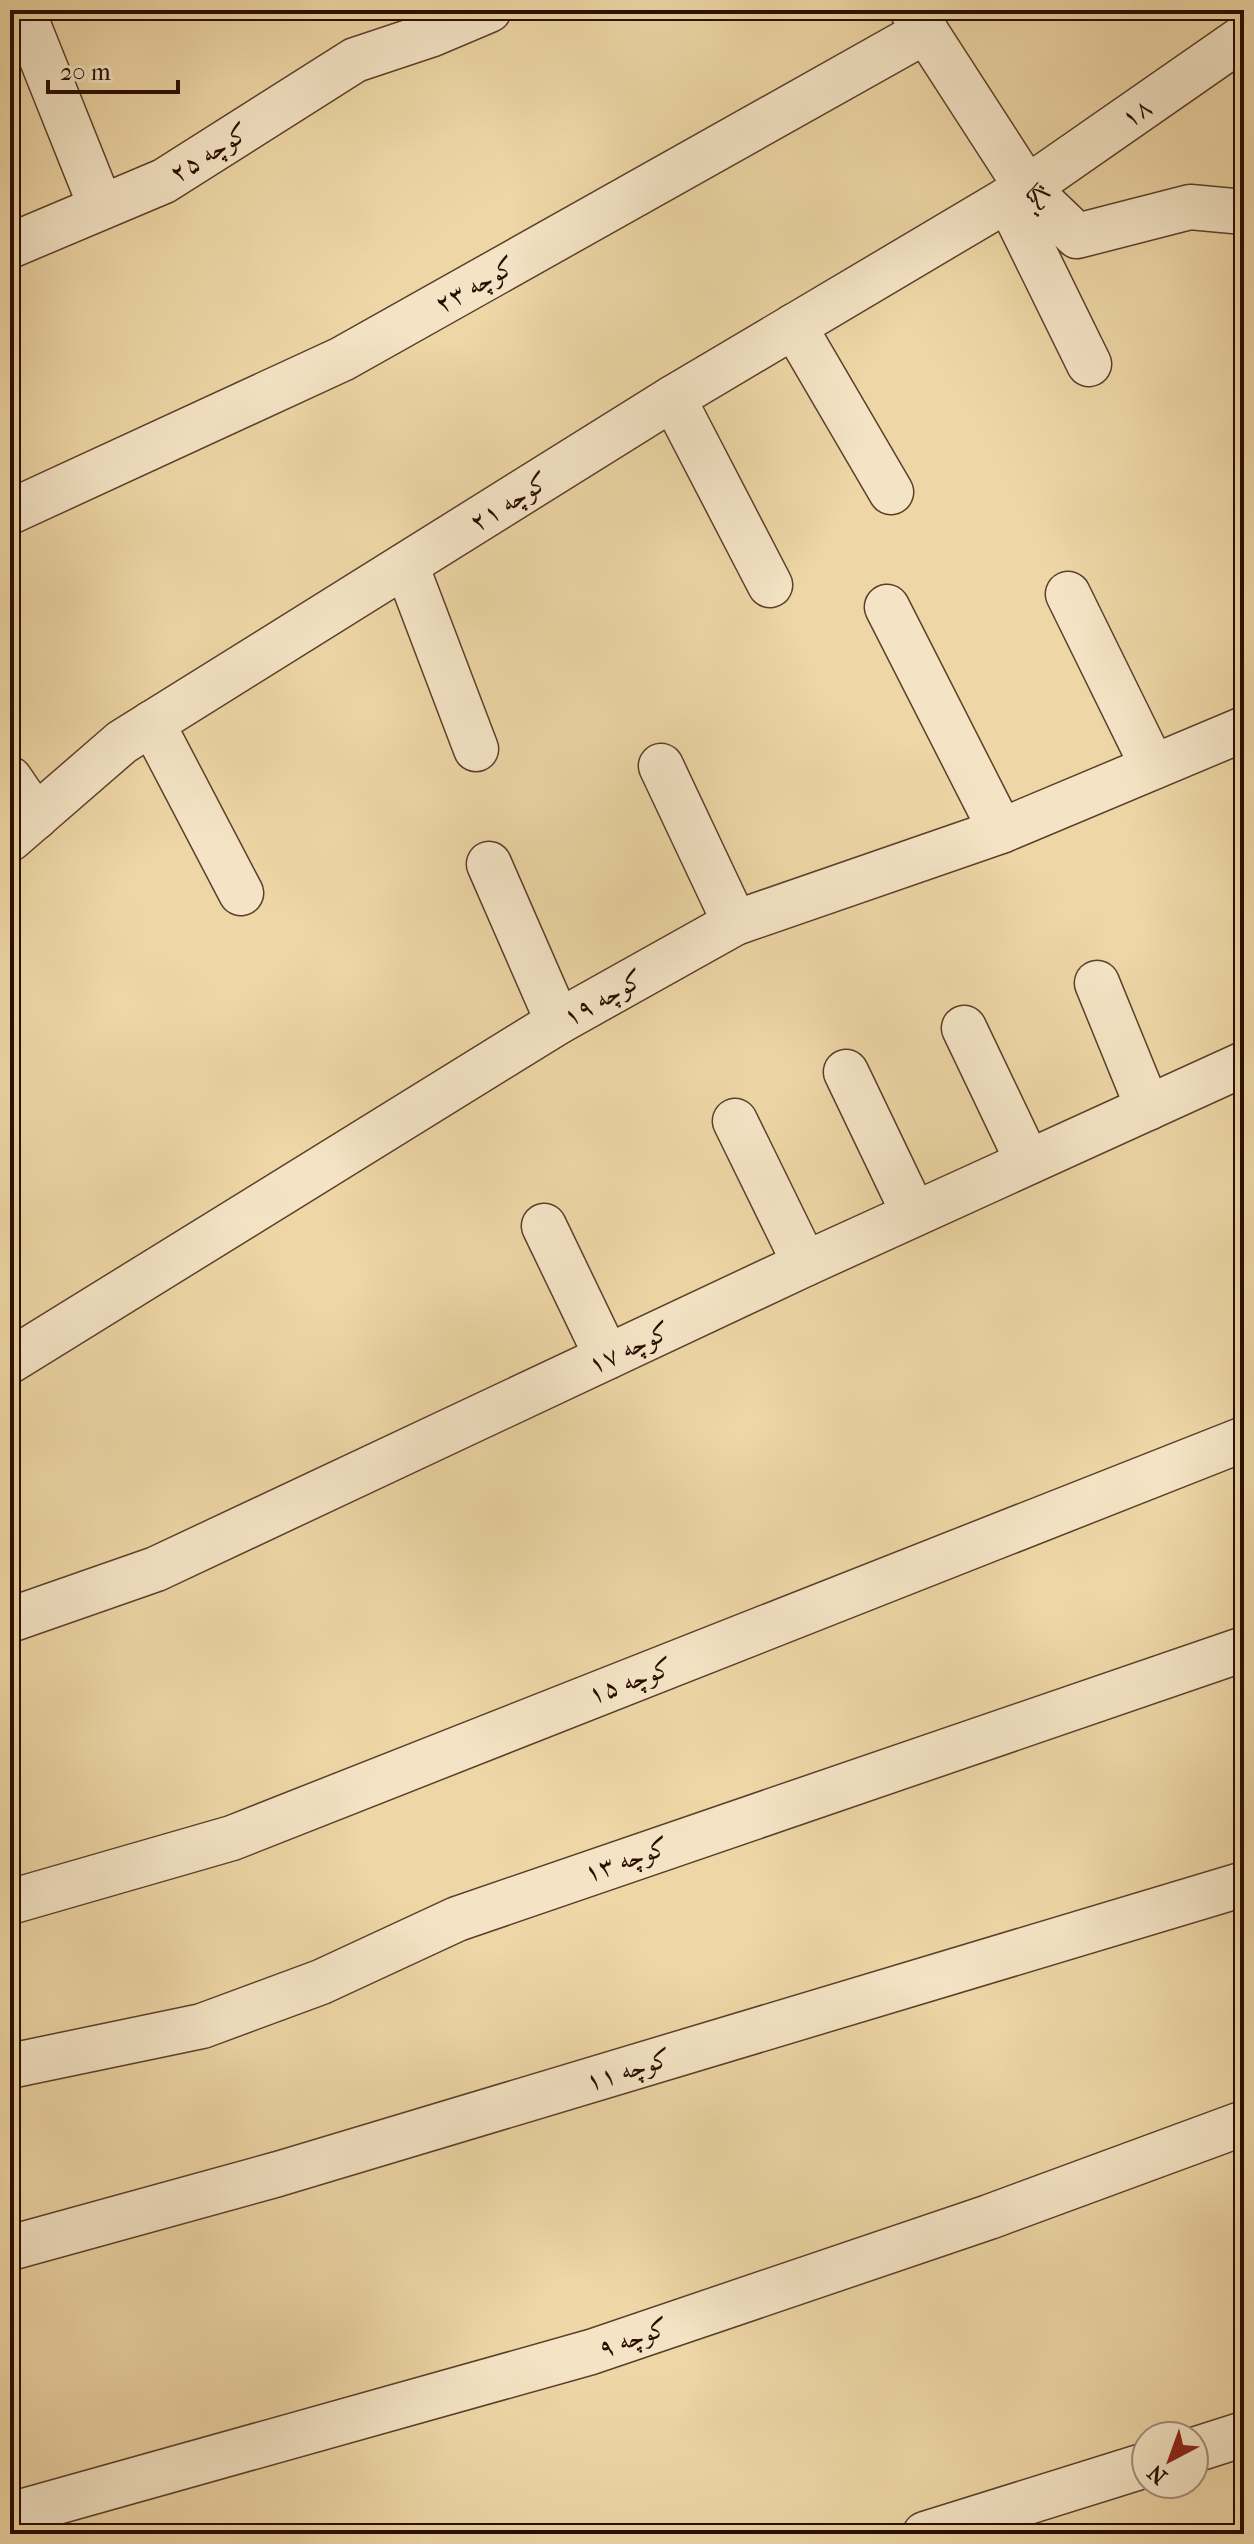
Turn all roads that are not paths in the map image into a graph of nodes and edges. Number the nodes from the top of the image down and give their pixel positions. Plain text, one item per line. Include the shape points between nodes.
1 (489, 10) edge
2 (25, 17) dead end
3 (919, 21) edge
4 (1244, 37) edge
5 (1018, 194) junction
6 (101, 207) junction
7 (1244, 212) edge
8 (10, 246) edge
9 (794, 326) junction
10 (1089, 364) dead end
11 (673, 398) junction
12 (891, 492) dead end
13 (10, 512) edge
14 (406, 565) junction
15 (770, 585) dead end
16 (1068, 594) dead end
17 (887, 607) dead end
18 (152, 723) junction
19 (1244, 729) edge
20 (476, 749) dead end
21 (661, 766) dead end
22 (1153, 767) junction
23 (10, 779) edge
24 (23, 828) edge
25 (1001, 831) junction
26 (489, 864) dead end
27 (241, 893) dead end
28 (735, 923) junction
29 (1097, 983) dead end
30 (558, 1022) junction
31 (964, 1028) dead end
32 (1244, 1064) edge
33 (846, 1072) dead end
34 (1148, 1108) junction
35 (735, 1121) dead end
36 (1028, 1162) junction
37 (914, 1214) junction
38 (544, 1226) dead end
39 (805, 1264) junction
40 (607, 1357) junction
41 (10, 1361) edge
42 (1244, 1439) edge
43 (10, 1620) edge
44 (1244, 1649) edge
45 (1244, 1884) edge
46 (10, 1902) edge
47 (10, 2066) edge
48 (1244, 2123) edge
49 (10, 2248) edge
50 (1244, 2434) edge
51 (1210, 2445) edge
52 (1130, 2470) edge
53 (10, 2515) edge
54 (925, 2534) edge

1 - 6 street, کوچه ۲۵ via 355,60 164,181
2 - 6 street
3 - 5 street, یکتا
3 - 13 street, کوچه ۲۳ via 342,359
4 - 5 street, ۱۸
5 - 7 street, یکتا via 1077,236 1190,207
5 - 9 street, کوچه ۲۱
5 - 10 street
6 - 8 street, کوچه ۲۵
9 - 11 street, کوچه ۲۱
9 - 12 street
11 - 14 street, کوچه ۲۱
11 - 15 street
14 - 18 street, کوچه ۲۱
14 - 20 street
16 - 22 street
17 - 25 street
18 - 24 street, کوچه ۲۱ via 122,742
18 - 27 street
19 - 22 street, کوچه ۱۹
21 - 28 street
22 - 25 street, کوچه ۱۹
23 - 24 street
25 - 28 street, کوچه ۱۹
26 - 30 street
28 - 30 street, کوچه ۱۹
29 - 34 street
30 - 41 street, کوچه ۱۹
31 - 36 street
32 - 34 street, کوچه ۱۷
33 - 37 street
34 - 36 street, کوچه ۱۷
35 - 39 street
36 - 37 street, کوچه ۱۷
37 - 39 street, کوچه ۱۷
38 - 40 street
39 - 40 street, کوچه ۱۷
40 - 43 street, کوچه ۱۷ via 156,1569
42 - 46 street, کوچه ۱۵ via 232,1838
44 - 47 street, کوچه ۱۳ via 457,1919 321,1982 202,2026
45 - 49 street, کوچه ۱۱ via 293,2170
48 - 53 street, کوچه ۹ via 989,2217 591,2352
50 - 51 street
52 - 54 street

